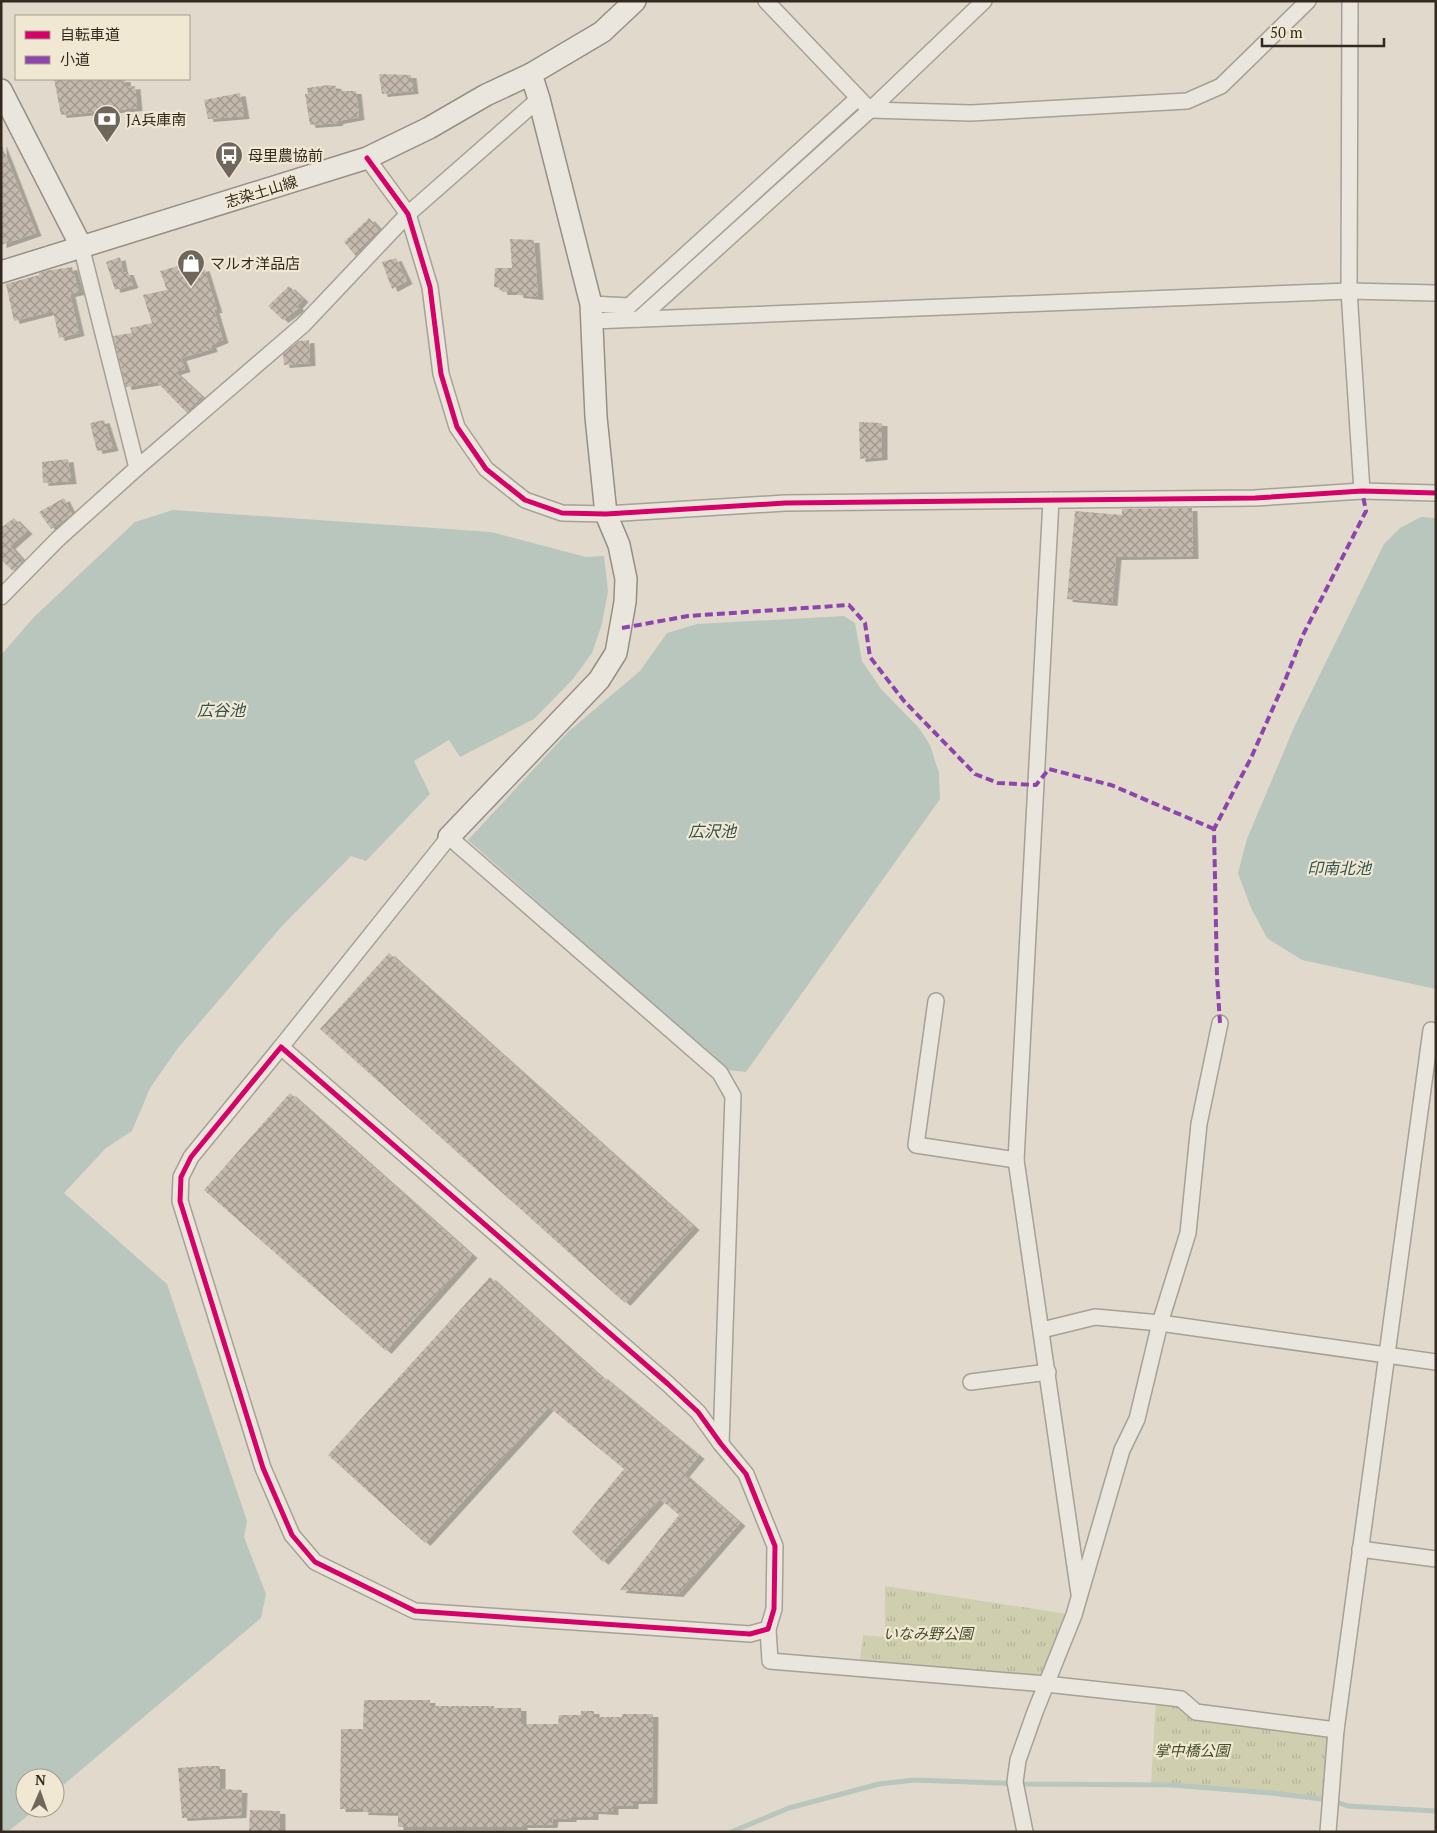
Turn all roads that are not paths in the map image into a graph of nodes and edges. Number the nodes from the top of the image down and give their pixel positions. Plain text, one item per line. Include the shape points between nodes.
1 (634, 1) edge
2 (766, 1) edge
3 (984, 1) edge
4 (1308, 1) edge
5 (1350, 1) edge
6 (531, 74) junction
7 (1, 90) edge
8 (858, 98) junction
9 (539, 99) junction
10 (870, 110) junction
11 (367, 158) junction
12 (408, 214) junction
13 (81, 246) junction
14 (1, 272) edge
15 (1349, 291) junction
16 (1436, 293) edge
17 (591, 312) junction
18 (639, 319) junction
19 (137, 468) junction
20 (1362, 491) junction
21 (1436, 493) edge
22 (1051, 500) junction
23 (606, 514) junction
24 (1, 596) edge
25 (449, 837) junction
26 (936, 1001) dead end
27 (1220, 1023) dead end
28 (1431, 1030) dead end
29 (281, 1047) junction
30 (1016, 1160) junction
31 (1160, 1323) junction
32 (1042, 1330) junction
33 (1386, 1355) junction
34 (1436, 1362) edge
35 (1048, 1372) junction
36 (971, 1382) dead end
37 (721, 1444) junction
38 (1360, 1549) junction
39 (1436, 1559) edge
40 (1079, 1594) junction
41 (768, 1630) junction
42 (1046, 1684) junction
43 (1336, 1730) junction
44 (1025, 1832) edge
45 (1328, 1832) edge

1 - 6 street, 志染土山線 via 602,32
2 - 8 street
3 - 10 street
4 - 10 street via 1221,86 1187,102 970,113
5 - 15 street
6 - 9 street
6 - 11 street, 志染土山線
7 - 13 street
8 - 10 street
8 - 17 street via 630,306
9 - 12 street
9 - 17 street
10 - 18 street
11 - 12 street
11 - 13 street, 志染土山線
12 - 19 street via 303,325
12 - 23 street via 430,287 441,374 457,427 486,469 525,500 562,513
13 - 14 street, 志染土山線
13 - 19 street
15 - 16 street
15 - 18 street
15 - 20 street
17 - 18 street
17 - 23 street via 596,417
19 - 24 street
20 - 21 street
20 - 22 street via 1255,498
22 - 23 street via 785,503
22 - 30 street
23 - 25 street via 619,545 626,579 616,653 599,680
25 - 29 street
25 - 37 street via 720,1073 733,1096
26 - 30 street via 916,1145
27 - 31 street via 1199,1124 1188,1233
28 - 33 street
29 - 37 street via 668,1384 698,1412
29 - 41 street via 191,1157 182,1177 180,1201 263,1468 292,1535 314,1562 415,1611 750,1634
30 - 32 street
31 - 32 street via 1095,1317
31 - 33 street
31 - 40 street via 1137,1418 1122,1450
32 - 35 street
33 - 34 street
33 - 38 street
35 - 36 street
35 - 40 street
37 - 41 street via 746,1474 775,1546 774,1609
38 - 39 street
38 - 43 street
40 - 42 street via 1074,1615
41 - 42 street via 770,1661
42 - 43 street via 1181,1699 1196,1712
42 - 44 street via 1018,1760 1016,1782
43 - 45 street

